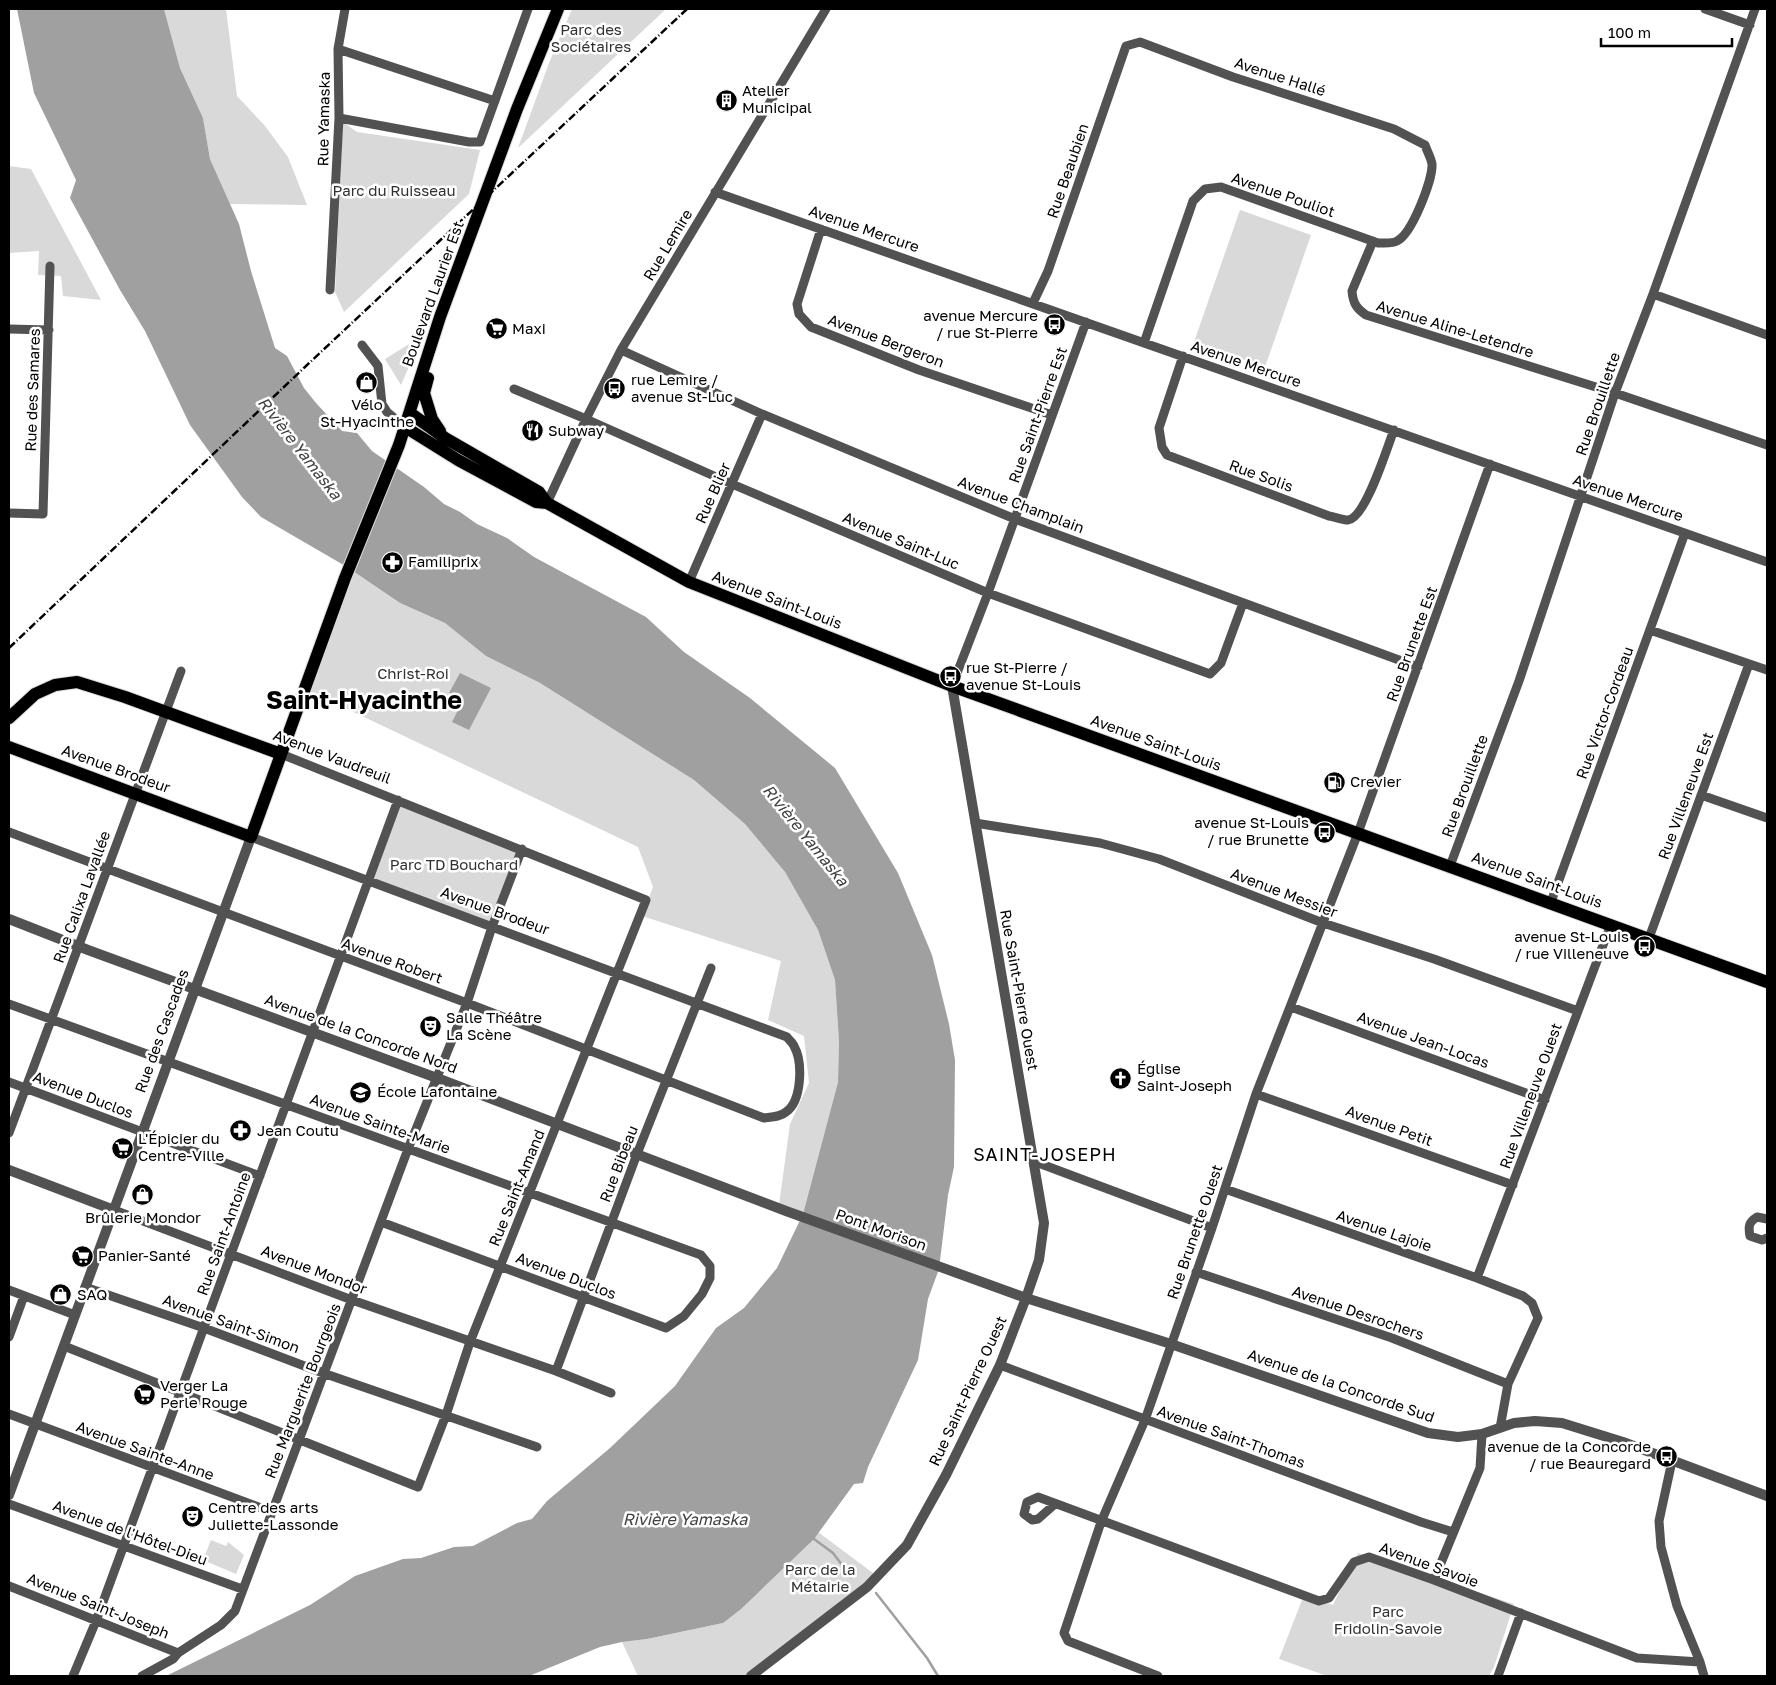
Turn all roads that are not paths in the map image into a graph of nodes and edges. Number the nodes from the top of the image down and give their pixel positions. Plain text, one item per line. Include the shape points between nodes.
1 (345, 9) edge
2 (528, 9) edge
3 (558, 9) edge
4 (826, 9) edge
5 (1705, 9) edge
6 (1755, 9) edge
7 (1750, 25) junction
8 (1126, 46) joint
9 (338, 50) junction
10 (495, 101) junction
11 (339, 118) junction
12 (716, 192) junction
13 (821, 229) junction
14 (1373, 241) junction
15 (1395, 242) joint
16 (50, 266) dead end
17 (330, 290) dead end
18 (1653, 294) junction
19 (1033, 303) junction
20 (440, 317) junction
21 (1086, 322) junction
22 (9, 329) edge
23 (49, 330) junction
24 (1767, 335) edge
25 (1144, 343) junction
26 (362, 345) dead end
27 (621, 350) junction
28 (1183, 356) junction
29 (514, 389) dead end
30 (1615, 393) junction
31 (410, 413) junction
32 (762, 414) junction
33 (1052, 415) junction
34 (586, 419) junction
35 (405, 427) junction
36 (1394, 430) junction
37 (445, 438) junction
38 (1767, 445) edge
39 (1490, 464) junction
40 (732, 484) junction
41 (1581, 496) junction
42 (547, 503) junction
43 (9, 513) edge
44 (1015, 518) junction
45 (1685, 533) junction
46 (1767, 562) edge
47 (345, 578) joint
48 (688, 582) junction
49 (988, 593) junction
50 (1243, 603) junction
51 (1650, 630) junction
52 (1749, 664) junction
53 (1418, 667) junction
54 (1767, 670) edge
55 (181, 671) dead end
56 (952, 686) junction
57 (166, 712) junction
58 (9, 718) edge
59 (9, 747) edge
60 (282, 754) junction
61 (135, 794) junction
62 (1701, 795) junction
63 (398, 800) junction
64 (1767, 818) edge
65 (976, 823) junction
66 (9, 832) edge
67 (1358, 833) junction
68 (251, 837) junction
69 (522, 849) junction
70 (1450, 866) junction
71 (107, 868) junction
72 (368, 881) junction
73 (646, 900) joint
74 (1551, 902) junction
75 (224, 912) junction
76 (9, 918) edge
77 (1323, 923) junction
78 (1611, 924) junction
79 (492, 927) junction
80 (1649, 938) junction
81 (78, 946) junction
82 (341, 957) junction
83 (711, 968) dead end
84 (617, 973) junction
85 (1767, 982) edge
86 (195, 989) junction
87 (466, 1003) junction
88 (697, 1003) junction
89 (9, 1004) edge
90 (1291, 1007) junction
91 (1578, 1011) junction
92 (51, 1020) junction
93 (313, 1032) junction
94 (587, 1050) junction
95 (168, 1063) junction
96 (437, 1078) junction
97 (666, 1080) junction
98 (9, 1082) edge
99 (25, 1088) junction
100 (1256, 1094) junction
101 (1545, 1100) junction
102 (286, 1105) junction
103 (764, 1118) joint
104 (557, 1124) junction
105 (142, 1132) junction
106 (9, 1133) edge
107 (408, 1149) junction
108 (637, 1154) junction
109 (1034, 1161) junction
110 (9, 1170) edge
111 (260, 1176) junction
112 (1513, 1185) junction
113 (1225, 1189) junction
114 (530, 1193) junction
115 (114, 1210) junction
116 (786, 1211) joint
117 (1767, 1219) edge
118 (381, 1222) junction
119 (611, 1223) junction
120 (1212, 1228) junction
121 (1767, 1238) edge
122 (231, 1254) junction
123 (501, 1266) junction
124 (1196, 1272) junction
125 (966, 1276) joint
126 (1477, 1278) junction
127 (85, 1288) junction
128 (9, 1290) edge
129 (702, 1294) joint
130 (24, 1296) junction
131 (584, 1298) junction
132 (1026, 1298) junction
133 (352, 1300) junction
134 (75, 1315) junction
135 (204, 1328) junction
136 (9, 1337) edge
137 (470, 1342) junction
138 (1171, 1344) junction
139 (64, 1346) junction
140 (1000, 1365) junction
141 (556, 1371) junction
142 (323, 1373) junction
143 (1508, 1384) junction
144 (180, 1393) junction
145 (611, 1393) dead end
146 (9, 1414) edge
147 (446, 1415) junction
148 (1145, 1420) junction
149 (35, 1424) junction
150 (1500, 1428) junction
151 (1482, 1434) junction
152 (300, 1440) junction
153 (537, 1447) dead end
154 (1672, 1461) junction
155 (153, 1468) junction
156 (9, 1495) edge
157 (1767, 1496) edge
158 (9, 1504) edge
159 (1055, 1504) dead end
160 (272, 1512) junction
161 (1101, 1522) junction
162 (1453, 1532) junction
163 (124, 1545) junction
164 (1434, 1580) junction
165 (9, 1586) edge
166 (242, 1589) junction
167 (1521, 1613) junction
168 (96, 1621) junction
169 (178, 1653) junction
170 (1700, 1662) junction
171 (73, 1676) edge
172 (142, 1676) edge
173 (750, 1676) edge
174 (1158, 1676) edge
175 (1498, 1676) edge
176 (1704, 1676) edge

1 - 9 street, Rue Yamaska
2 - 10 street
3 - 20 main road, Boulevard Laurier Est via 517,109
4 - 12 street, Rue Lemire
5 - 7 street
6 - 7 street, Rue Brouillette
7 - 18 street, Rue Brouillette
8 - 15 street, Avenue Hallé via 1140,42 1233,77 1394,129 1425,145 1432,164 1428,184 1415,219 1403,238
8 - 19 street, Rue Beaubien via 1048,271
9 - 10 street
9 - 11 street, Rue Yamaska
10 - 11 street via 480,142
11 - 17 street, Rue Yamaska
12 - 13 street, Avenue Mercure
12 - 27 street, Rue Lemire
13 - 19 street, Avenue Mercure
13 - 33 street, Avenue Bergeron via 797,304 799,314 811,327 919,370
14 - 15 street, Avenue Pouliot
14 - 25 street, Avenue Pouliot via 1221,187 1205,189 1192,200
14 - 30 street, Avenue Aline-Letendre via 1352,291 1357,308 1366,315
16 - 23 street, Rue des Samares
18 - 24 street
18 - 30 street, Rue Brouillette
19 - 21 street, Avenue Mercure
20 - 31 main road, Boulevard Laurier Est
20 - 37 main road via 424,393 432,419
21 - 25 street, Avenue Mercure
21 - 33 street, Rue Saint-Pierre Est
22 - 23 street
23 - 43 street, Rue des Samares via 43,514
25 - 28 street, Avenue Mercure
26 - 35 street, Avenue Saint-Louis via 378,366 382,404
27 - 32 street, Avenue Champlain
27 - 34 street, Rue Lemire
28 - 36 street, Avenue Mercure
28 - 36 street, Rue Solis via 1159,428 1162,447 1167,455 1329,516 1348,520 1357,516 1368,498
29 - 34 street, Avenue Saint-Luc
30 - 38 street, Avenue Aline-Letendre
30 - 41 street, Rue Brouillette
31 - 35 main road, Boulevard Laurier Est
31 - 37 main road, Avenue Saint-Louis
32 - 40 street, Rue Blier
32 - 44 street, Avenue Champlain
33 - 44 street, Rue Saint-Pierre Est
34 - 40 street, Avenue Saint-Luc
34 - 42 street, Rue Lemire
35 - 42 main road, Avenue Saint-Louis via 536,502
35 - 47 main road, Boulevard Laurier Est
36 - 39 street, Avenue Mercure
37 - 42 main road, Avenue Saint-Louis via 539,492
39 - 41 street, Avenue Mercure
39 - 53 street, Rue Brunette Est
40 - 48 street, Rue Blier
40 - 49 street, Avenue Saint-Luc
41 - 45 street, Avenue Mercure
41 - 70 street, Rue Brouillette via 1519,681
42 - 48 main road, Avenue Saint-Louis
44 - 49 street, Rue Saint-Pierre Est
44 - 50 street, Avenue Champlain
45 - 46 street, Avenue Mercure
45 - 51 street, Rue Victor-Cordeau
47 - 60 main road, Rue des Cascades
48 - 56 main road, Avenue Saint-Louis
49 - 50 street, Avenue Saint-Luc via 1210,674 1221,663
49 - 56 street, Rue Saint-Pierre Est
50 - 53 street, Avenue Champlain
51 - 52 street
51 - 74 street, Rue Victor-Cordeau
52 - 54 street
52 - 62 street, Rue Villeneuve Est
53 - 67 street, Rue Brunette Est
55 - 57 street, Rue Calixa Lavallée
56 - 65 street, Rue Saint-Pierre Ouest
56 - 67 main road, Avenue Saint-Louis
57 - 58 main road, Avenue Vaudreuil via 77,682 55,685 35,694
57 - 60 main road, Avenue Vaudreuil
57 - 61 street, Rue Calixa Lavallée
59 - 61 main road, Avenue Brodeur
60 - 63 street, Avenue Vaudreuil
60 - 68 main road, Rue des Cascades
61 - 68 main road, Avenue Brodeur
61 - 71 street, Rue Calixa Lavallée
62 - 64 street
62 - 80 street, Rue Villeneuve Est
63 - 69 street, Avenue Vaudreuil
63 - 72 street, Rue Saint-Antoine
65 - 77 street, Avenue Messier via 1100,843 1159,859
65 - 109 street, Rue Saint-Pierre Ouest
66 - 71 street, Avenue Robert
67 - 70 main road, Avenue Saint-Louis
67 - 77 street, Rue Brunette Ouest
68 - 72 street, Avenue Brodeur
68 - 75 street, Rue des Cascades
69 - 73 street, Avenue Vaudreuil
69 - 79 street, Rue Marguerite Bourgeois
70 - 74 main road, Avenue Saint-Louis
71 - 75 street, Avenue Robert
71 - 81 street, Rue Calixa Lavallée
72 - 79 street, Avenue Brodeur
72 - 82 street, Rue Saint-Antoine
73 - 84 street, Rue Saint-Amand
74 - 78 main road, Avenue Saint-Louis
75 - 82 street, Avenue Robert
75 - 86 street, Rue des Cascades
76 - 81 street, Avenue de la Concorde Nord
77 - 90 street, Rue Brunette Ouest
77 - 91 street, Avenue Messier
78 - 80 main road, Avenue Saint-Louis
78 - 91 street, Rue Villeneuve Ouest
79 - 84 street, Avenue Brodeur
79 - 87 street, Rue Marguerite Bourgeois
80 - 85 main road, Avenue Saint-Louis
81 - 86 street, Avenue de la Concorde Nord
81 - 92 street, Rue Calixa Lavallée
82 - 87 street, Avenue Robert
82 - 93 street, Rue Saint-Antoine
83 - 88 street, Rue Bibeau
84 - 88 street, Avenue Brodeur
84 - 94 street, Rue Saint-Amand
86 - 93 street, Avenue de la Concorde Nord
86 - 95 street, Rue des Cascades
87 - 94 street, Avenue Robert
87 - 96 street, Rue Marguerite Bourgeois
88 - 97 street, Rue Bibeau
88 - 103 street, Avenue Brodeur via 787,1037 794,1046 799,1061 799,1085 793,1104 787,1112
89 - 92 street, Avenue Sainte-Marie
90 - 100 street, Rue Brunette Ouest
90 - 101 street, Avenue Jean-Locas
91 - 101 street, Rue Villeneuve Ouest
92 - 95 street, Avenue Sainte-Marie
92 - 99 street, Rue Calixa Lavallée
93 - 96 street, Avenue de la Concorde Nord
93 - 102 street, Rue Saint-Antoine
94 - 97 street, Avenue Robert
94 - 104 street, Rue Saint-Amand
95 - 102 street, Avenue Sainte-Marie
95 - 105 street, Rue des Cascades
96 - 104 street, Avenue de la Concorde Nord
96 - 107 street, Rue Marguerite Bourgeois
97 - 103 street, Avenue Robert
97 - 108 street, Rue Bibeau
98 - 99 street, Avenue Duclos
99 - 105 street, Avenue Duclos
99 - 106 street, Rue Calixa Lavallée
100 - 112 street, Avenue Petit
100 - 113 street, Rue Brunette Ouest
101 - 112 street, Rue Villeneuve Ouest
102 - 107 street, Avenue Sainte-Marie
102 - 111 street, Rue Saint-Antoine
104 - 108 street, Avenue de la Concorde Nord
104 - 114 street, Rue Saint-Amand
105 - 111 street, Avenue Duclos
105 - 115 street, Rue des Cascades
107 - 114 street, Avenue Sainte-Marie
107 - 118 street, Rue Marguerite Bourgeois
108 - 116 street, Avenue de la Concorde Nord
108 - 119 street, Rue Bibeau
109 - 120 street
109 - 132 street, Rue Saint-Pierre Ouest via 1044,1223 1039,1260
110 - 115 street, Avenue Mondor
111 - 122 street, Rue Saint-Antoine
112 - 126 street, Rue Villeneuve Ouest
113 - 120 street, Rue Brunette Ouest
113 - 126 street, Avenue Lajoie
114 - 119 street, Avenue Sainte-Marie
114 - 123 street, Rue Saint-Amand
115 - 122 street, Avenue Mondor
115 - 127 street, Rue des Cascades
116 - 125 street, Pont Morison
117 - 121 street via 1757,1217 1748,1228 1750,1236 1762,1240
118 - 123 street, Avenue Duclos
118 - 133 street, Rue Marguerite Bourgeois
119 - 129 street, Avenue Sainte-Marie via 701,1255 710,1266 710,1278
119 - 131 street, Rue Bibeau
120 - 124 street, Rue Brunette Ouest
122 - 133 street, Avenue Mondor
122 - 135 street, Rue Saint-Antoine
123 - 131 street, Avenue Duclos
123 - 137 street, Rue Saint-Amand
124 - 138 street, Rue Brunette Ouest
124 - 143 street, Avenue Desrochers via 1392,1338
125 - 132 street, Avenue de la Concorde Sud
126 - 143 street, Avenue Lajoie via 1523,1296 1532,1304 1538,1318
127 - 134 street, Rue des Cascades
127 - 135 street, Avenue Saint-Simon
128 - 130 street
129 - 131 street, Avenue Duclos via 684,1316 666,1328
130 - 134 street
130 - 136 street
131 - 141 street, Rue Bibeau
132 - 138 street, Avenue de la Concorde Sud
132 - 140 street, Rue Saint-Pierre Ouest
133 - 137 street, Avenue Mondor
133 - 142 street, Rue Marguerite Bourgeois
134 - 139 street, Rue des Cascades
135 - 142 street, Avenue Saint-Simon
135 - 144 street, Rue Saint-Antoine
137 - 141 street, Avenue Mondor
137 - 147 street, Rue Saint-Amand
138 - 148 street, Rue Brunette Ouest
138 - 151 street, Avenue de la Concorde Sud via 1428,1433 1458,1437
139 - 144 street
139 - 149 street, Rue des Cascades
140 - 148 street, Avenue Saint-Thomas
140 - 173 street, Rue Saint-Pierre Ouest via 946,1475 907,1545 867,1587
141 - 145 street, Avenue Mondor
142 - 147 street, Avenue Saint-Simon
142 - 152 street, Rue Marguerite Bourgeois
143 - 150 street
144 - 152 street
144 - 155 street, Rue Saint-Antoine
146 - 149 street, Avenue Sainte-Anne
147 - 152 street, Rue Saint-Amand via 418,1487
147 - 153 street, Avenue Saint-Simon
148 - 161 street, Rue Brunette Ouest
148 - 162 street, Avenue Saint-Thomas
149 - 155 street, Avenue Sainte-Anne
149 - 156 street, Rue des Cascades
150 - 151 street, Avenue de la Concorde Sud
150 - 154 street, Avenue de la Concorde Sud via 1535,1421 1562,1423
151 - 162 street via 1480,1468
152 - 160 street, Rue Marguerite Bourgeois
154 - 157 street, Avenue de la Concorde Sud
154 - 170 street via 1659,1520 1661,1547 1677,1606
155 - 160 street, Avenue Sainte-Anne
155 - 163 street, Rue Saint-Antoine
158 - 163 street, Avenue de l'Hôtel-Dieu
159 - 161 street, Avenue Savoie
160 - 166 street, Rue Marguerite Bourgeois
161 - 164 street, Avenue Savoie via 1319,1601 1329,1598 1354,1562 1369,1558
161 - 174 street, Rue Brunette Ouest via 1064,1633 1068,1641
162 - 164 street
163 - 166 street, Avenue de l'Hôtel-Dieu
163 - 168 street, Rue Saint-Antoine
164 - 167 street, Avenue Savoie
165 - 168 street, Avenue Saint-Joseph
166 - 169 street, Rue Marguerite Bourgeois via 235,1610 221,1625
167 - 170 street, Avenue Savoie via 1637,1658
167 - 175 street
168 - 169 street, Avenue Saint-Joseph
168 - 171 street, Rue Saint-Antoine
169 - 172 street, Rue Marguerite Bourgeois
170 - 176 street

